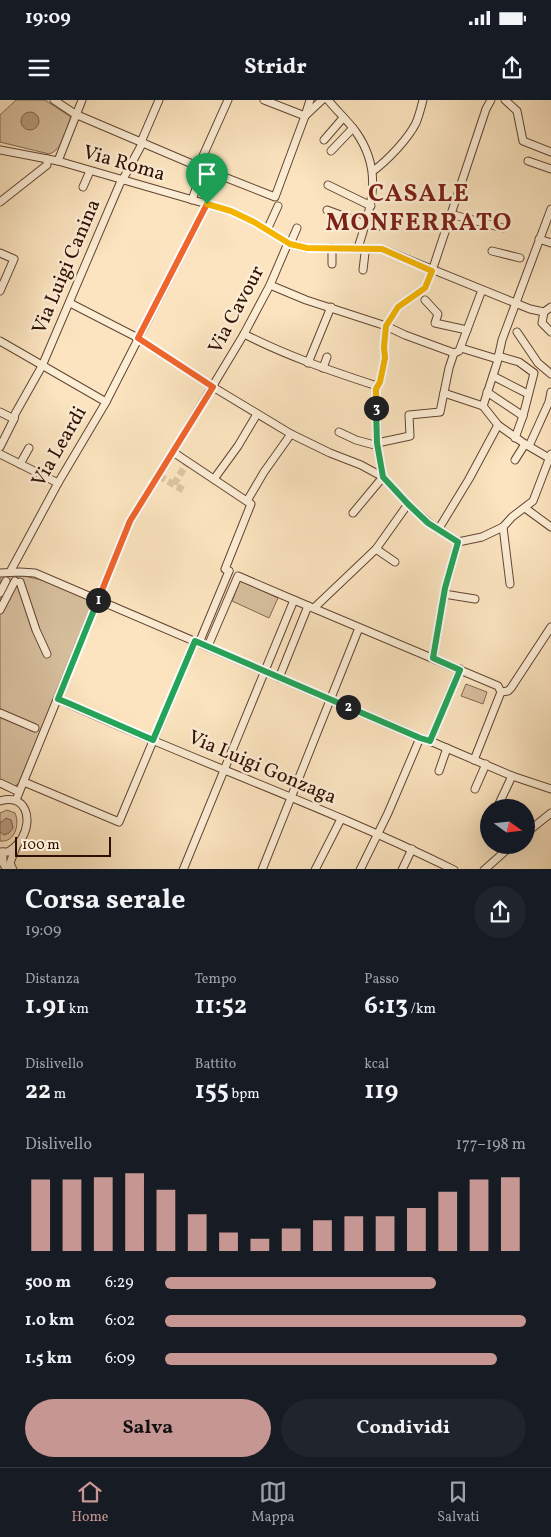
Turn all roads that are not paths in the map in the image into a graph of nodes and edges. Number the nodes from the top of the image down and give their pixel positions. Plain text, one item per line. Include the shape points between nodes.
1 (54, 100) edge
2 (82, 100) edge
3 (158, 100) edge
4 (228, 100) edge
5 (264, 100) edge
6 (310, 100) edge
7 (328, 100) edge
8 (423, 100) edge
9 (491, 100) edge
10 (505, 100) edge
11 (318, 101) edge
12 (75, 114) junction
13 (305, 116) junction
14 (344, 118) junction
15 (353, 128) junction
16 (324, 140) dead end
17 (142, 142) junction
18 (0, 150) edge
19 (331, 151) dead end
20 (551, 152) edge
21 (47, 160) junction
22 (58, 161) junction
23 (528, 161) dead end
24 (201, 168) junction
25 (551, 169) edge
26 (90, 171) junction
27 (373, 171) junction
28 (122, 181) junction
29 (328, 185) dead end
30 (83, 187) dead end
31 (192, 200) junction
32 (1, 202) edge
33 (206, 206) junction
34 (278, 206) dead end
35 (371, 206) junction
36 (327, 210) dead end
37 (550, 211) edge
38 (450, 214) junction
39 (379, 221) dead end
40 (366, 223) junction
41 (297, 228) dead end
42 (503, 228) dead end
43 (267, 230) junction
44 (539, 239) junction
45 (551, 243) edge
46 (289, 244) junction
47 (332, 248) junction
48 (358, 248) junction
49 (366, 250) junction
50 (492, 251) dead end
51 (0, 253) edge
52 (520, 258) dead end
53 (332, 264) dead end
54 (433, 268) junction
55 (363, 270) dead end
56 (270, 284) junction
57 (0, 290) edge
58 (482, 290) junction
59 (425, 300) dead end
60 (70, 302) junction
61 (516, 303) junction
62 (331, 307) junction
63 (551, 307) edge
64 (544, 312) junction
65 (386, 326) junction
66 (467, 330) junction
67 (517, 332) dead end
68 (551, 332) edge
69 (244, 334) junction
70 (138, 338) junction
71 (0, 340) edge
72 (461, 348) junction
73 (454, 354) junction
74 (327, 357) dead end
75 (497, 359) junction
76 (308, 363) junction
77 (42, 366) junction
78 (323, 368) junction
79 (551, 374) edge
80 (493, 376) junction
81 (377, 386) junction
82 (213, 387) junction
83 (487, 392) junction
84 (551, 392) edge
85 (444, 393) junction
86 (528, 394) junction
87 (106, 402) junction
88 (483, 406) junction
89 (0, 412) edge
90 (258, 414) junction
91 (523, 416) junction
92 (14, 419) junction
93 (498, 425) junction
94 (339, 432) dead end
95 (292, 434) junction
96 (515, 438) junction
97 (378, 445) junction
98 (527, 445) junction
99 (0, 447) edge
100 (29, 448) dead end
101 (174, 452) junction
102 (0, 454) edge
103 (515, 460) dead end
104 (549, 461) edge
105 (20, 464) junction
106 (383, 477) junction
107 (214, 479) junction
108 (58, 483) junction
109 (249, 502) junction
110 (408, 504) junction
111 (525, 508) junction
112 (353, 514) dead end
113 (549, 523) edge
114 (503, 527) junction
115 (438, 530) junction
116 (458, 542) junction
117 (376, 548) junction
118 (395, 562) dead end
119 (10, 572) junction
120 (229, 572) junction
121 (0, 573) edge
122 (238, 576) junction
123 (6, 581) dead end
124 (510, 584) dead end
125 (0, 593) edge
126 (444, 594) junction
127 (475, 599) dead end
128 (98, 600) junction
129 (294, 600) junction
130 (311, 607) junction
131 (0, 610) edge
132 (551, 627) edge
133 (359, 628) junction
134 (197, 642) junction
135 (208, 646) junction
136 (47, 654) dead end
137 (433, 658) junction
138 (460, 670) junction
139 (265, 671) junction
140 (279, 678) junction
141 (500, 692) junction
142 (58, 699) junction
143 (330, 700) junction
144 (0, 713) edge
145 (35, 728) dead end
146 (420, 738) junction
147 (153, 740) junction
148 (430, 741) junction
149 (447, 748) junction
150 (474, 760) junction
151 (486, 764) junction
152 (224, 770) junction
153 (439, 770) dead end
154 (512, 776) junction
155 (24, 782) junction
156 (0, 783) edge
157 (475, 789) dead end
158 (551, 789) edge
159 (15, 790) dead end
160 (290, 798) junction
161 (501, 799) edge
162 (16, 800) junction
163 (0, 801) edge
164 (551, 813) edge
165 (341, 819) junction
166 (535, 826) edge
167 (377, 834) junction
168 (16, 847) junction
169 (412, 849) junction
170 (1, 852) edge
171 (502, 854) edge
172 (6, 869) edge
173 (13, 869) edge
174 (183, 869) edge
175 (262, 869) edge
176 (316, 869) edge
177 (360, 869) edge
178 (402, 869) edge
179 (452, 869) edge
180 (485, 869) edge

1 - 12 street
2 - 12 street
3 - 17 street, Via Luigi Canina
4 - 24 street
5 - 13 street
6 - 13 street
7 - 14 street
8 - 27 street via 416,124
9 - 38 street
10 - 20 street via 517,111 523,141
11 - 13 street
12 - 17 street
12 - 22 street
13 - 24 street via 275,198
14 - 15 street
14 - 16 street
15 - 19 street
15 - 27 street
17 - 24 street
17 - 28 street, Via Luigi Canina
18 - 21 street, Via Roma
21 - 22 street, Via Roma
21 - 32 street via 46,166
22 - 26 street, Via Roma
23 - 25 street
24 - 31 street
26 - 28 street, Via Roma
26 - 30 street
27 - 35 street
28 - 31 street, Via Roma
28 - 60 street, Via Luigi Canina
29 - 35 street
31 - 33 street, Via Roma
33 - 43 street, Via Roma via 231,211
33 - 70 street, Via Leardi
34 - 43 street
35 - 40 street
36 - 40 street
37 - 44 street
38 - 42 street
38 - 54 street
39 - 40 street via 377,227
40 - 48 street
41 - 46 street
43 - 46 street, Via Roma
44 - 45 street
44 - 61 street
46 - 47 street, Via Roma
46 - 56 street, Via Cavour
47 - 48 street, Via Roma
47 - 53 street
48 - 49 street, Via Roma
49 - 54 street, Via Roma via 382,249
49 - 55 street
50 - 52 street
51 - 57 street via 14,259
54 - 58 street, Via Roma
54 - 65 street via 425,288 398,307
56 - 62 street
56 - 69 street, Via Cavour
58 - 61 street, Via Roma
58 - 66 street
59 - 66 street via 438,314 436,323
60 - 70 street
60 - 77 street, Via Luigi Canina
61 - 64 street, Via Roma
61 - 75 street
62 - 65 street
62 - 76 street
63 - 64 street
64 - 68 street via 542,323
65 - 73 street
65 - 81 street via 385,358
66 - 72 street
67 - 79 street via 538,363
69 - 76 street
69 - 82 street, Via Cavour
70 - 82 street
70 - 87 street, Via Leardi
71 - 77 street
72 - 73 street
72 - 75 street
73 - 85 street
74 - 78 street
75 - 80 street
75 - 86 street via 519,362 534,373
76 - 78 street
77 - 87 street
77 - 92 street, Via Luigi Canina
78 - 81 street
80 - 83 street
80 - 86 street
81 - 97 street
82 - 90 street
82 - 101 street, Via Cavour
83 - 88 street
83 - 91 street
84 - 98 street
85 - 88 street
85 - 97 street via 440,412 409,415 410,436
86 - 91 street
87 - 108 street, Via Leardi
88 - 93 street
89 - 92 street
90 - 95 street
90 - 107 street
91 - 96 street
92 - 99 street, Via Luigi Canina
93 - 96 street
93 - 115 street
94 - 97 street
95 - 106 street
95 - 109 street via 264,472
96 - 98 street
97 - 106 street
98 - 103 street
98 - 104 street
100 - 105 street
101 - 107 street
101 - 128 street, Via Cavour via 130,521
102 - 105 street
104 - 111 street via 533,501
105 - 108 street
106 - 110 street
106 - 112 street
107 - 109 street
108 - 119 street, Via Leardi
109 - 120 street via 225,569
110 - 115 street
110 - 117 street
111 - 113 street
111 - 114 street
114 - 116 street via 482,537
114 - 124 street
115 - 116 street
116 - 126 street
117 - 118 street
117 - 130 street
119 - 121 street
119 - 128 street via 32,572
120 - 122 street
120 - 134 street
122 - 129 street
122 - 135 street
123 - 125 street
126 - 127 street
126 - 137 street
128 - 134 street
128 - 142 street, Via Cavour
129 - 130 street
129 - 139 street
130 - 133 street
130 - 140 street
131 - 136 street via 17,582
132 - 141 street via 511,688
133 - 137 street
133 - 143 street
134 - 135 street
134 - 147 street
135 - 139 street
137 - 138 street
138 - 141 street via 498,686
138 - 148 street
139 - 140 street
139 - 152 street
140 - 143 street
141 - 150 street
142 - 147 street, Via Luigi Gonzaga
142 - 155 street, Via Cavour
143 - 146 street
143 - 160 street
144 - 145 street
146 - 148 street
146 - 167 street
147 - 152 street, Via Luigi Gonzaga
147 - 155 street via 119,822
148 - 149 street
149 - 150 street
149 - 153 street
150 - 151 street
151 - 154 street
151 - 157 street
152 - 160 street, Via Luigi Gonzaga
152 - 174 street
154 - 158 street
154 - 161 street
155 - 162 street, Via Cavour
156 - 159 street
160 - 165 street, Via Luigi Gonzaga
160 - 175 street
162 - 163 street
162 - 168 street via 23,807 27,820
164 - 166 street
165 - 167 street, Via Luigi Gonzaga
165 - 176 street
167 - 169 street, Via Luigi Gonzaga
167 - 177 street
168 - 170 street
168 - 173 street via 10,863
169 - 178 street
169 - 179 street, Via Luigi Gonzaga
170 - 172 street
171 - 180 street

